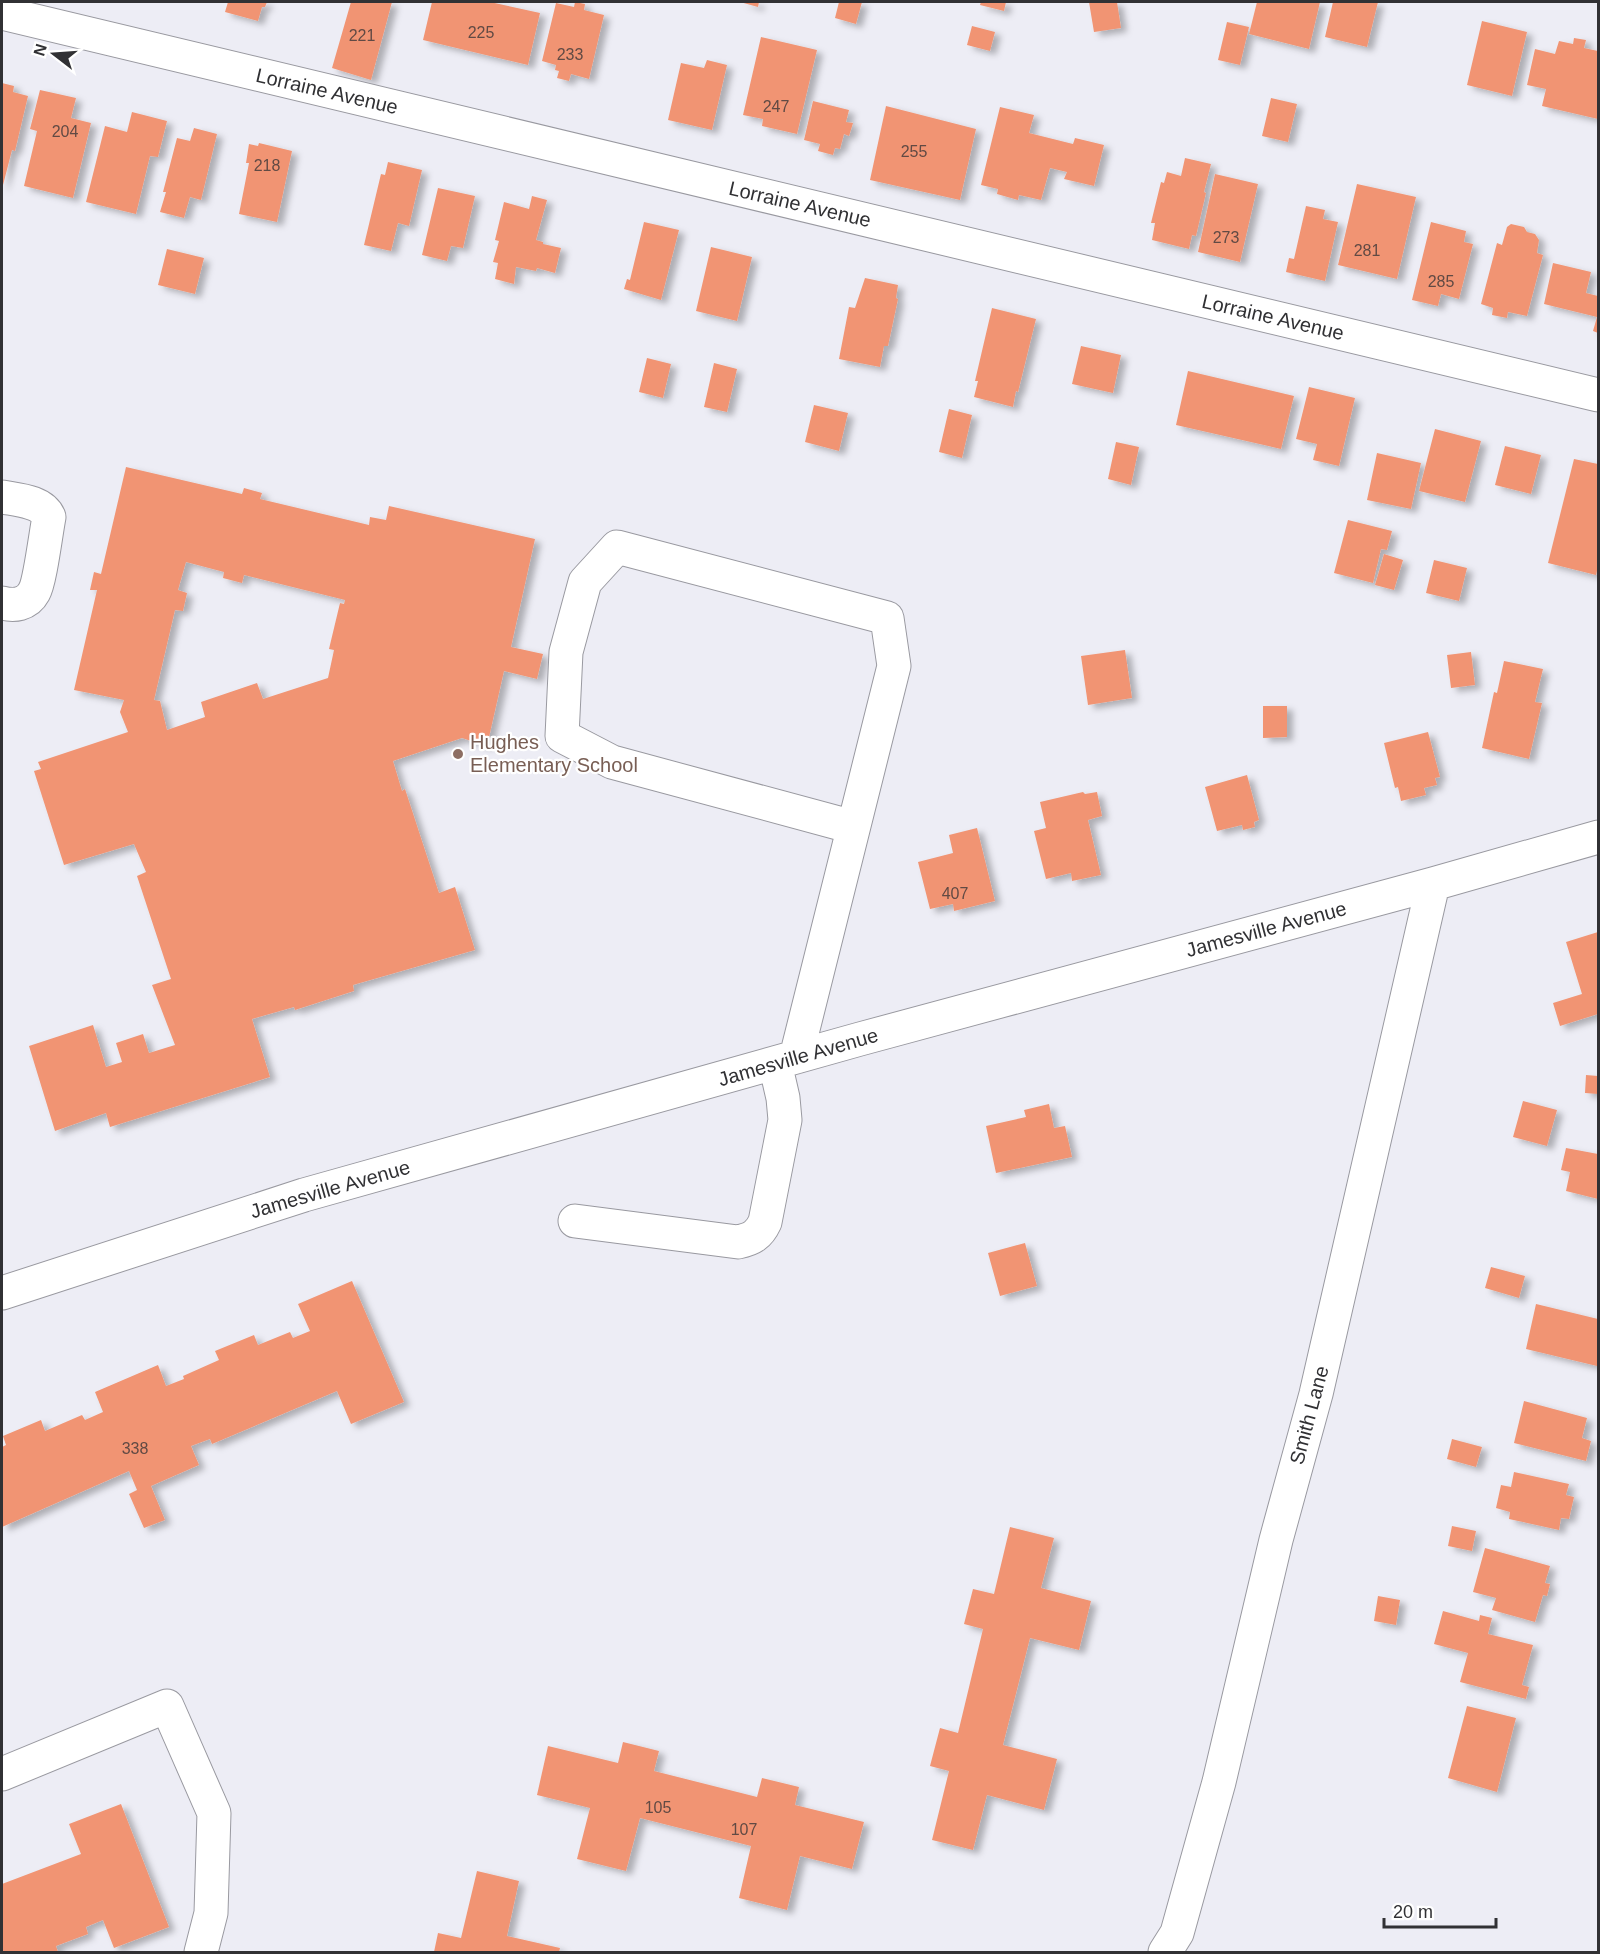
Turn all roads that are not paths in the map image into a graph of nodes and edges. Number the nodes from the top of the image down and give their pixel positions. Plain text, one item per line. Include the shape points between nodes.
1 (2, 13) edge
2 (1599, 395) edge
3 (2, 496) edge
4 (2, 603) edge
5 (853, 827) junction
6 (1599, 837) edge
7 (1433, 884) junction
8 (785, 1060) junction
9 (576, 1221) dead end
10 (2, 1293) edge
11 (2, 1774) edge
12 (1168, 1949) edge
13 (201, 1953) edge

1 - 2 street, Lorraine Avenue
3 - 4 street via 39,505 49,517 35,591 14,606
5 - 5 street via 894,666 887,618 617,547 585,582 566,652 562,736 612,762
5 - 8 street
6 - 7 street, Jamesville Avenue
7 - 8 street, Jamesville Avenue
7 - 12 street, Smith Lane via 1316,1394 1276,1540 1219,1782 1177,1933
8 - 9 street via 785,1120 765,1222 752,1239 738,1242
8 - 10 street, Jamesville Avenue via 304,1195
11 - 13 street via 167,1706 214,1813 211,1913

